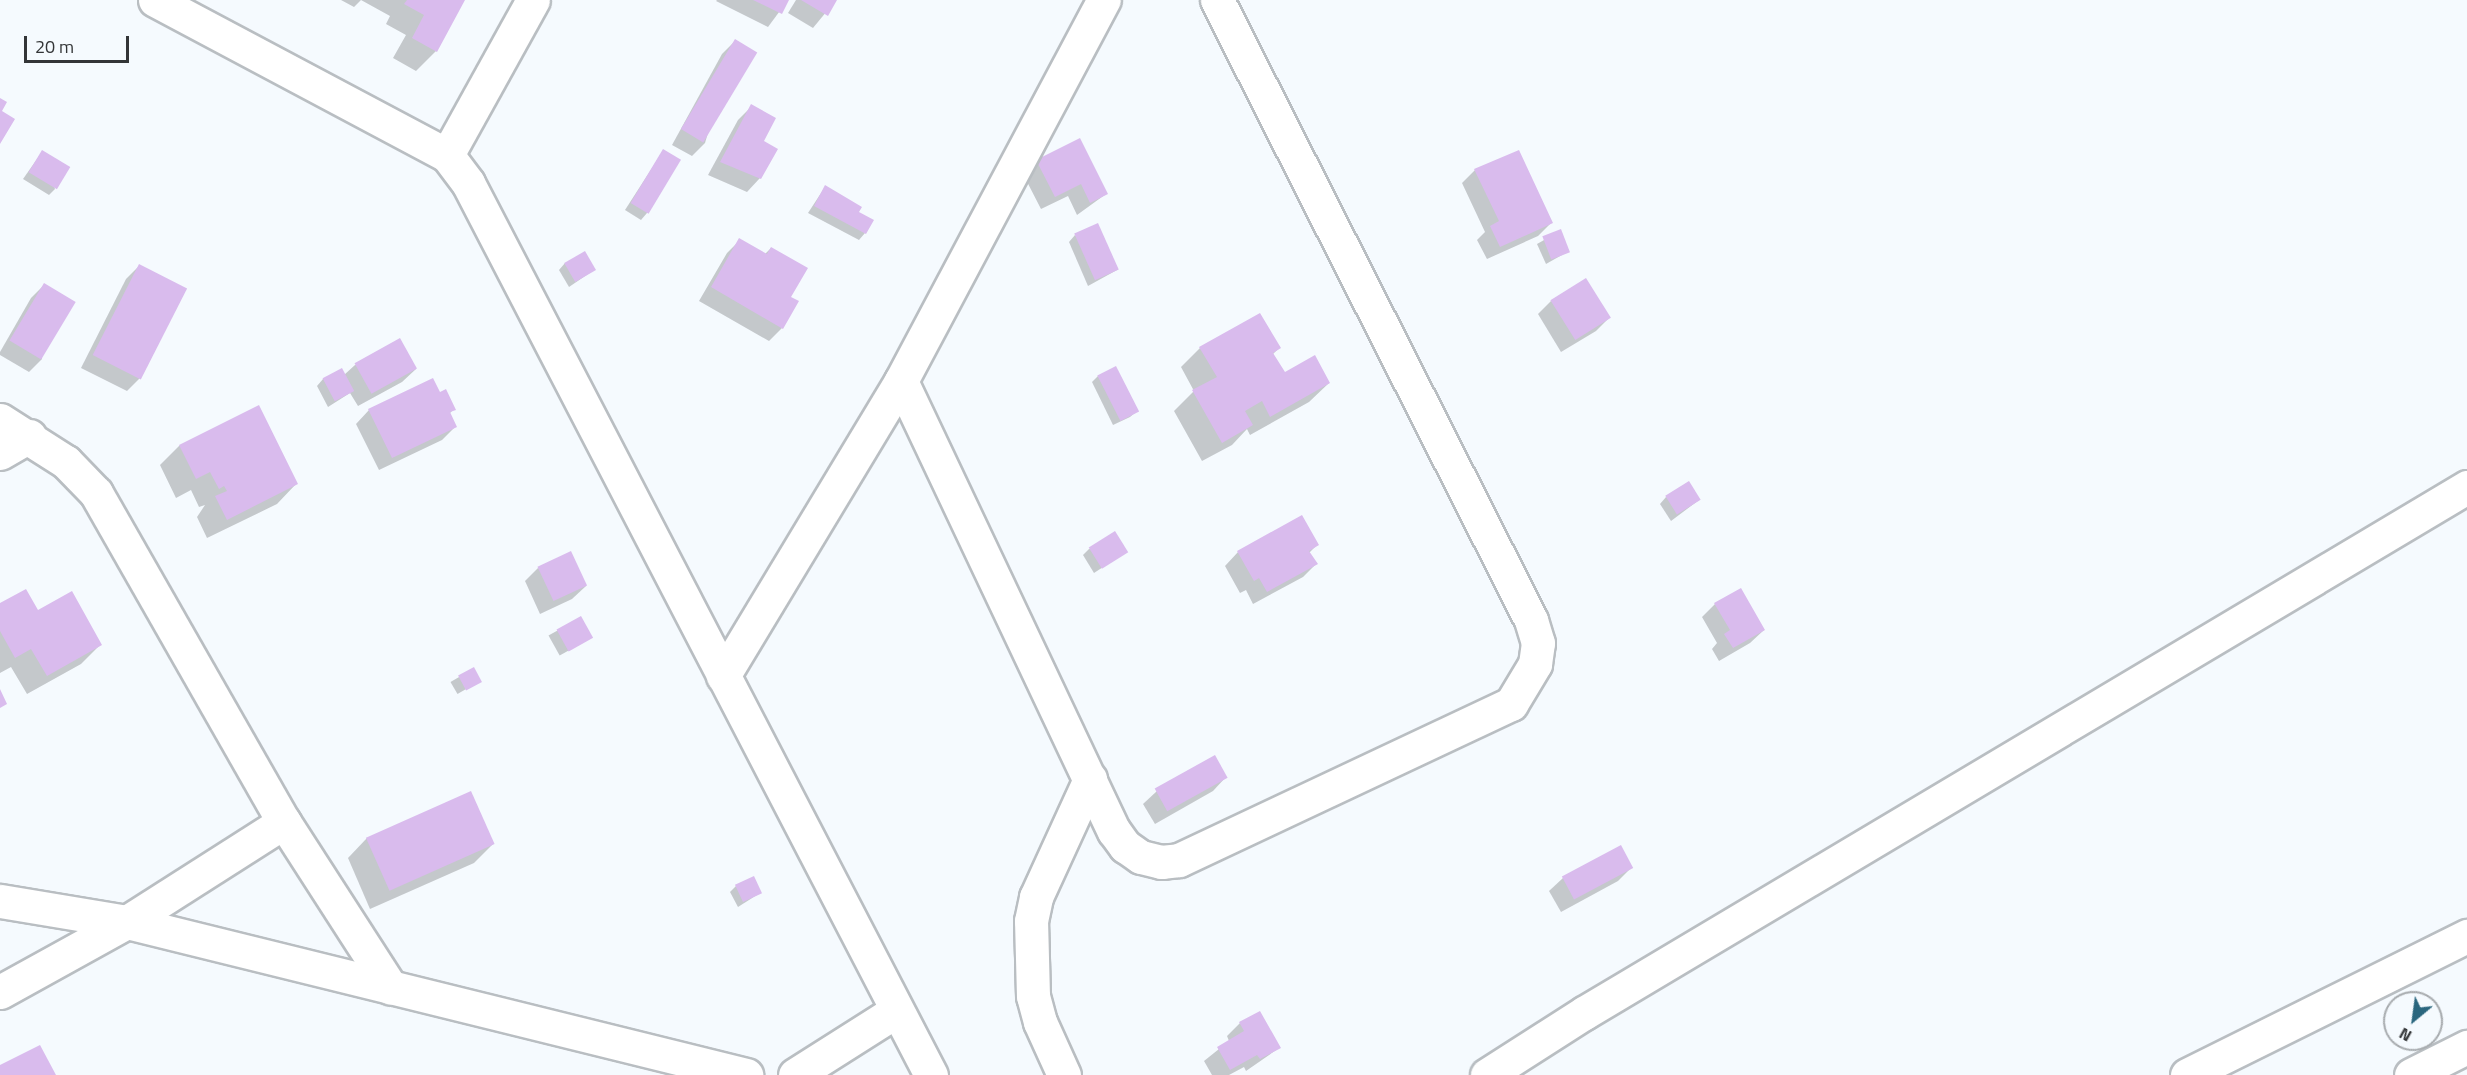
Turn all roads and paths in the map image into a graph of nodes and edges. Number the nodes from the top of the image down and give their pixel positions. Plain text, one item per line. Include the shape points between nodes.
1 (155, 0) edge
2 (533, 0) edge
3 (1104, 0) edge
4 (1216, 0) edge
5 (447, 155) junction
6 (901, 381) junction
7 (0, 420) edge
8 (30, 436) junction
9 (0, 453) edge
10 (2467, 487) edge
11 (723, 676) junction
12 (1090, 779) junction
13 (284, 822) junction
14 (0, 901) edge
15 (127, 922) junction
16 (2467, 936) edge
17 (391, 988) junction
18 (0, 992) edge
19 (896, 1011) junction
20 (2467, 1047) edge
21 (746, 1075) edge
22 (795, 1075) edge
23 (931, 1075) edge
24 (1064, 1075) edge
25 (1487, 1075) edge
26 (2187, 1075) edge
27 (2411, 1075) edge

1 - 5 street
2 - 5 street
3 - 6 street
4 - 12 street via 1532,620 1538,643 1535,664 1511,704 1179,860 1161,862 1141,857 1125,846
5 - 11 street via 483,210
6 - 11 street
6 - 12 street
7 - 8 street
8 - 9 street
8 - 13 street via 66,462 96,493
10 - 25 street via 1584,1013
11 - 19 street
12 - 24 street via 1036,897 1031,921 1033,996
13 - 15 street
13 - 17 street
14 - 15 street
15 - 17 street
15 - 18 street
16 - 26 street
17 - 21 street
19 - 22 street
19 - 23 street
20 - 27 street

